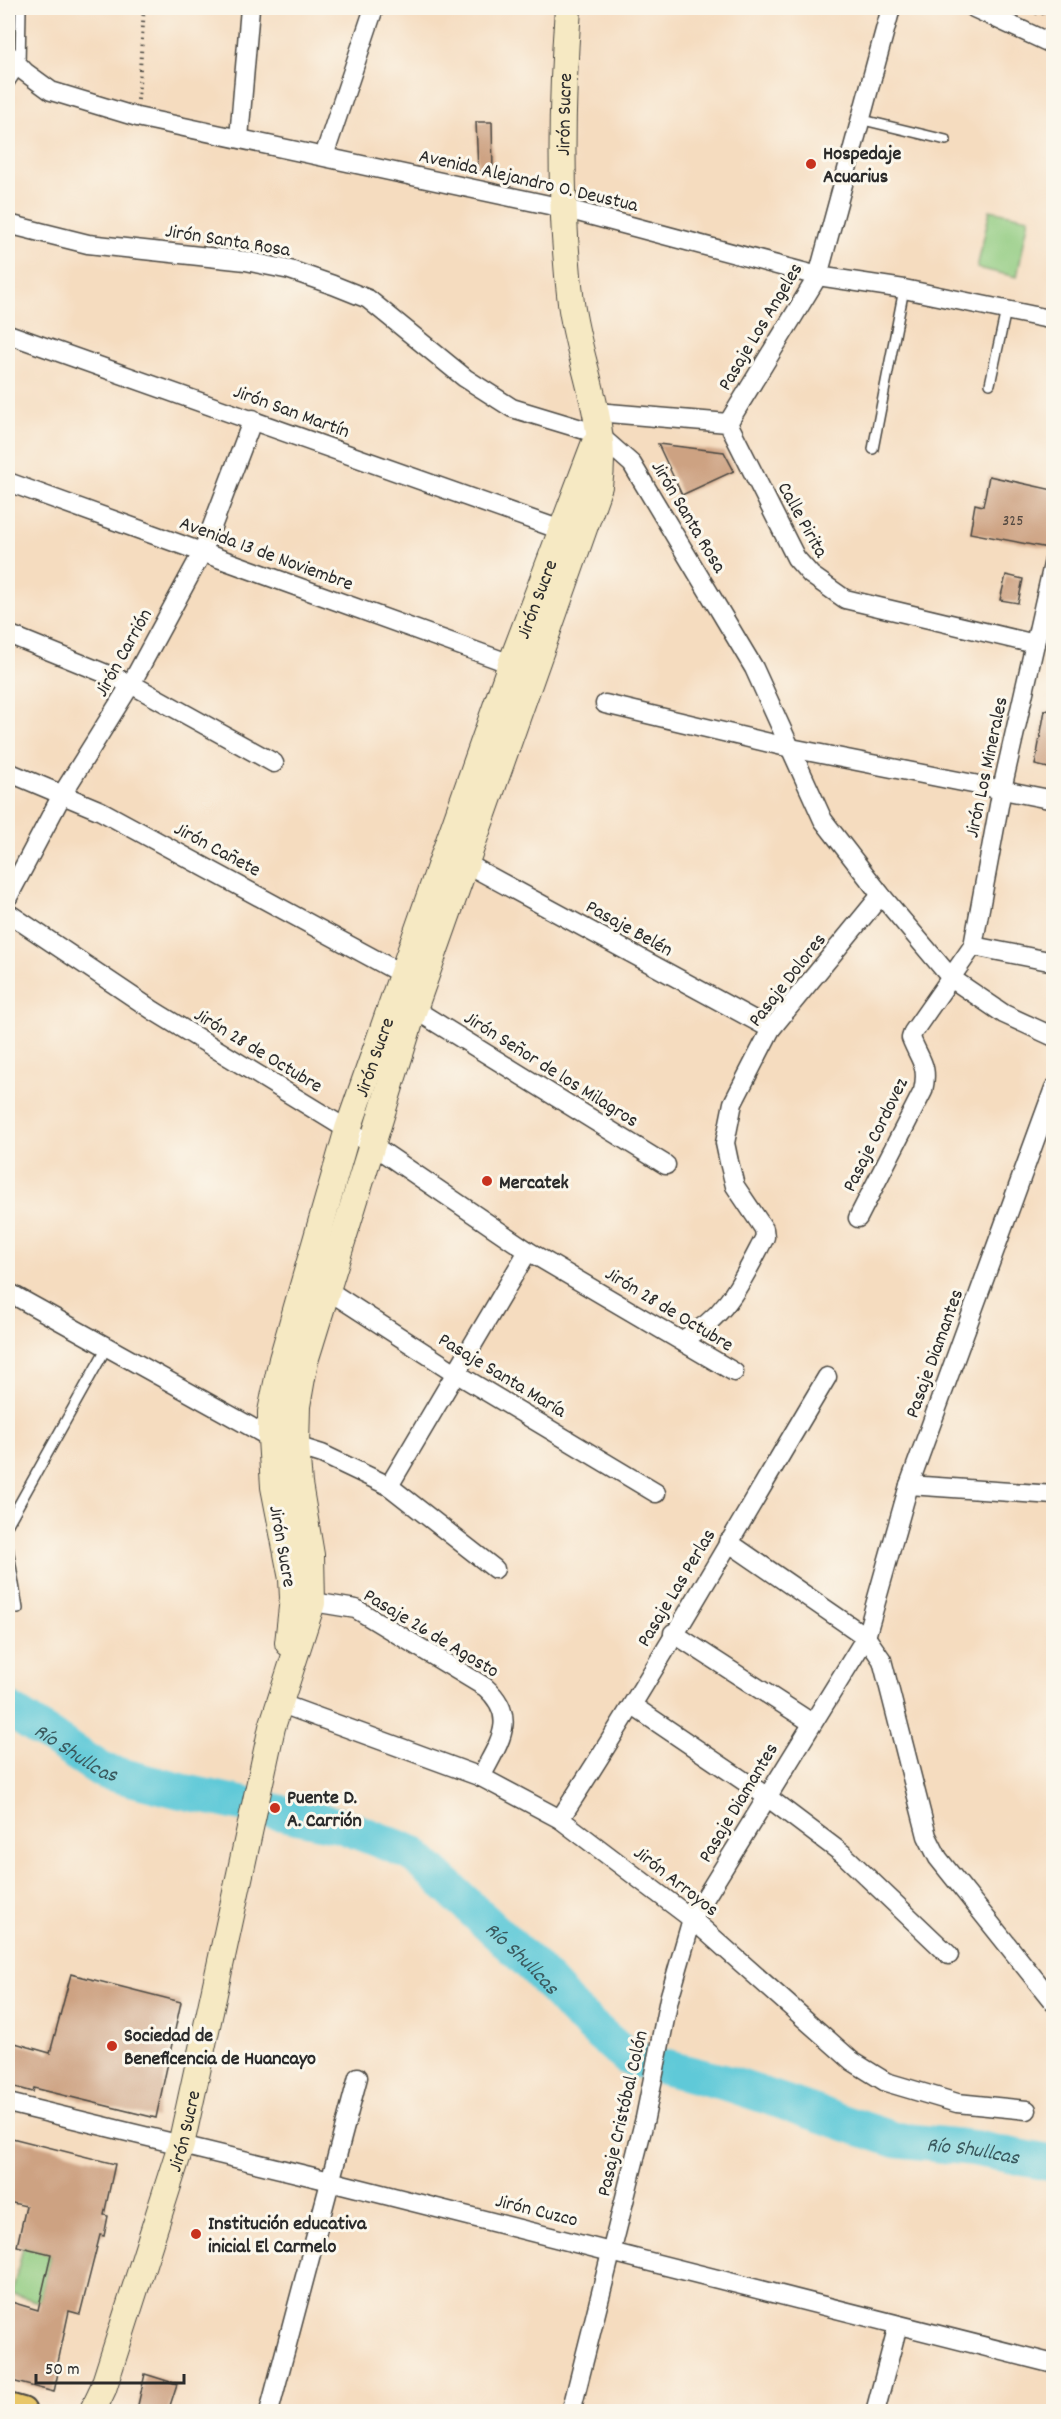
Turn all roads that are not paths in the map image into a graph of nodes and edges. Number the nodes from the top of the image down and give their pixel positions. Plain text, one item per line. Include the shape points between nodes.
1 (21, 8) edge
2 (250, 8) edge
3 (374, 8) edge
4 (568, 8) edge
5 (891, 8) edge
6 (974, 8) edge
7 (1053, 45) edge
8 (14, 60) edge
9 (8, 85) edge
10 (859, 119) junction
11 (239, 138) junction
12 (946, 140) dead end
13 (324, 156) junction
14 (563, 208) junction
15 (8, 224) edge
16 (818, 276) junction
17 (904, 289) junction
18 (1006, 310) junction
19 (1053, 320) edge
20 (8, 334) edge
21 (990, 384) dead end
22 (253, 419) junction
23 (597, 423) junction
24 (728, 423) junction
25 (873, 449) dead end
26 (8, 482) edge
27 (561, 530) junction
28 (202, 553) junction
29 (1053, 560) edge
30 (8, 633) edge
31 (1035, 644) junction
32 (511, 664) junction
33 (131, 684) junction
34 (605, 704) dead end
35 (791, 748) junction
36 (274, 763) dead end
37 (8, 772) edge
38 (1002, 789) junction
39 (63, 793) junction
40 (1053, 800) edge
41 (467, 864) junction
42 (881, 895) junction
43 (8, 897) edge
44 (8, 913) edge
45 (973, 946) junction
46 (1053, 962) edge
47 (402, 974) junction
48 (951, 978) junction
49 (414, 1009) junction
50 (771, 1029) junction
51 (1053, 1037) edge
52 (1053, 1088) edge
53 (348, 1129) junction
54 (371, 1144) junction
55 (666, 1165) dead end
56 (858, 1218) dead end
57 (528, 1251) junction
58 (328, 1291) junction
59 (8, 1292) edge
60 (682, 1340) junction
61 (107, 1347) junction
62 (454, 1372) junction
63 (734, 1372) dead end
64 (828, 1377) dead end
65 (271, 1438) junction
66 (297, 1446) junction
67 (909, 1485) junction
68 (389, 1486) junction
69 (656, 1493) dead end
70 (1053, 1495) edge
71 (8, 1524) edge
72 (728, 1542) junction
73 (8, 1547) edge
74 (495, 1569) dead end
75 (303, 1600) junction
76 (18, 1610) dead end
77 (673, 1633) junction
78 (866, 1637) junction
79 (279, 1703) junction
80 (633, 1707) junction
81 (812, 1723) junction
82 (481, 1777) junction
83 (766, 1796) junction
84 (560, 1819) junction
85 (692, 1919) junction
86 (949, 1956) dead end
87 (669, 1999) joint
88 (1053, 2003) edge
89 (358, 2077) dead end
90 (8, 2103) edge
91 (1027, 2110) dead end
92 (181, 2145) junction
93 (330, 2181) junction
94 (612, 2251) junction
95 (898, 2325) junction
96 (1053, 2364) edge
97 (8, 2408) edge
98 (22, 2412) edge
99 (92, 2412) edge
100 (269, 2412) edge
101 (571, 2412) edge
102 (875, 2412) edge

1 - 8 lane
2 - 11 street
3 - 13 street
4 - 14 street, Jirón Sucre
5 - 10 street, Pasaje Los Angeles
6 - 7 street
8 - 9 lane
8 - 11 street, Avenida Alejandro O. Deustua via 51,91 137,117
10 - 12 lane
10 - 16 street, Pasaje Los Angeles
11 - 13 street, Avenida Alejandro O. Deustua
13 - 14 street, Avenida Alejandro O. Deustua
14 - 16 street, Avenida Alejandro O. Deustua
14 - 23 street, Jirón Sucre via 575,336
15 - 23 street, Jirón Santa Rosa via 88,244 246,261 290,270 368,299 465,378 512,408
16 - 17 street, Avenida Alejandro O. Deustua
16 - 24 street, Pasaje Los Angeles
17 - 18 street, Avenida Alejandro O. Deustua
17 - 25 lane
18 - 19 street, Avenida Alejandro O. Deustua
18 - 21 lane
20 - 22 street, Jirón San Martín
22 - 27 street, Jirón San Martín
22 - 28 street, Jirón Carrión
23 - 24 street
23 - 27 street, Jirón Sucre
23 - 35 street, Jirón Santa Rosa via 632,464 754,668
23 - 41 street, Jirón Sucre via 603,461 599,486
24 - 31 street, Calle Pirita via 796,558 825,588 845,599
26 - 28 street, Avenida 13 de Noviembre
27 - 32 street, Jirón Sucre
28 - 32 street, Avenida 13 de Noviembre
28 - 33 street, Jirón Carrión
29 - 31 street, Jirón Los Minerales
30 - 33 street
31 - 38 street, Jirón Los Minerales
32 - 47 street, Jirón Sucre
33 - 36 street
33 - 39 street, Jirón Carrión
34 - 35 street
35 - 38 street
35 - 42 street, Jirón Santa Rosa via 823,820
37 - 39 street, Jirón Cañete
38 - 40 street
38 - 45 street, Jirón Los Minerales
39 - 43 street, Jirón Carrión
39 - 47 street, Jirón Cañete
41 - 49 street, Jirón Sucre
41 - 50 street, Pasaje Belén
42 - 48 street, Jirón Santa Rosa
42 - 50 street, Pasaje Dolores
44 - 53 street, Jirón 28 de Octubre via 154,1011
45 - 46 street
45 - 48 street, Jirón Los Minerales
47 - 53 street, Jirón Sucre
48 - 51 street, Jirón Santa Rosa via 1004,1014
48 - 56 street, Pasaje Cordovez via 913,1032 911,1038 926,1071 923,1091
49 - 54 street, Jirón Sucre
49 - 55 street, Jirón Señor de los Milagros
50 - 60 street, Pasaje Dolores via 733,1103 725,1143 735,1186 764,1229 765,1237 723,1312 702,1330
52 - 67 street, Pasaje Diamantes
53 - 54 street, Jirón 28 de Octubre
53 - 65 street, Jirón Sucre via 282,1359 271,1412
54 - 57 street, Jirón 28 de Octubre
54 - 58 street, Jirón Sucre
57 - 60 street, Jirón 28 de Octubre
57 - 62 street
58 - 62 street, Pasaje Santa María
58 - 66 street, Jirón Sucre via 306,1361 297,1406
59 - 61 street
60 - 63 street, Jirón 28 de Octubre
61 - 65 street
61 - 71 lane
62 - 68 street
62 - 69 street, Pasaje Santa María
64 - 72 street, Pasaje Las Perlas
65 - 66 street
65 - 75 street, Jirón Sucre via 274,1487
66 - 68 street
66 - 75 street, Jirón Sucre via 311,1555
67 - 70 street
67 - 78 street, Pasaje Diamantes
68 - 74 street
72 - 77 street, Pasaje Las Perlas
72 - 78 street
73 - 76 lane
75 - 79 street, Jirón Sucre
75 - 82 street, Pasaje 26 de Agosto via 356,1609 498,1698 504,1712 503,1729
77 - 80 street, Pasaje Las Perlas
77 - 81 street
78 - 81 street, Pasaje Diamantes
78 - 88 street via 886,1669 927,1836 938,1858
79 - 82 street, Jirón Arroyos
79 - 92 street, Jirón Sucre
80 - 83 street
80 - 84 street, Pasaje Las Perlas
81 - 83 street, Pasaje Diamantes
82 - 84 street, Jirón Arroyos
83 - 85 street, Pasaje Diamantes
83 - 86 street via 843,1854
84 - 85 street, Jirón Arroyos
85 - 87 street, Pasaje Diamantes
85 - 91 street, Jirón Arroyos via 869,2073 886,2082 957,2103
87 - 94 street, Pasaje Cristóbal Colón
89 - 93 street
90 - 92 street, Jirón Cuzco
92 - 93 street, Jirón Cuzco
92 - 99 street, Jirón Sucre via 103,2389
93 - 94 street, Jirón Cuzco
93 - 100 street
94 - 95 street, Jirón Cuzco
94 - 101 street, Pasaje Cristóbal Colón
95 - 96 street, Jirón Cuzco
95 - 102 street
97 - 98 main road

